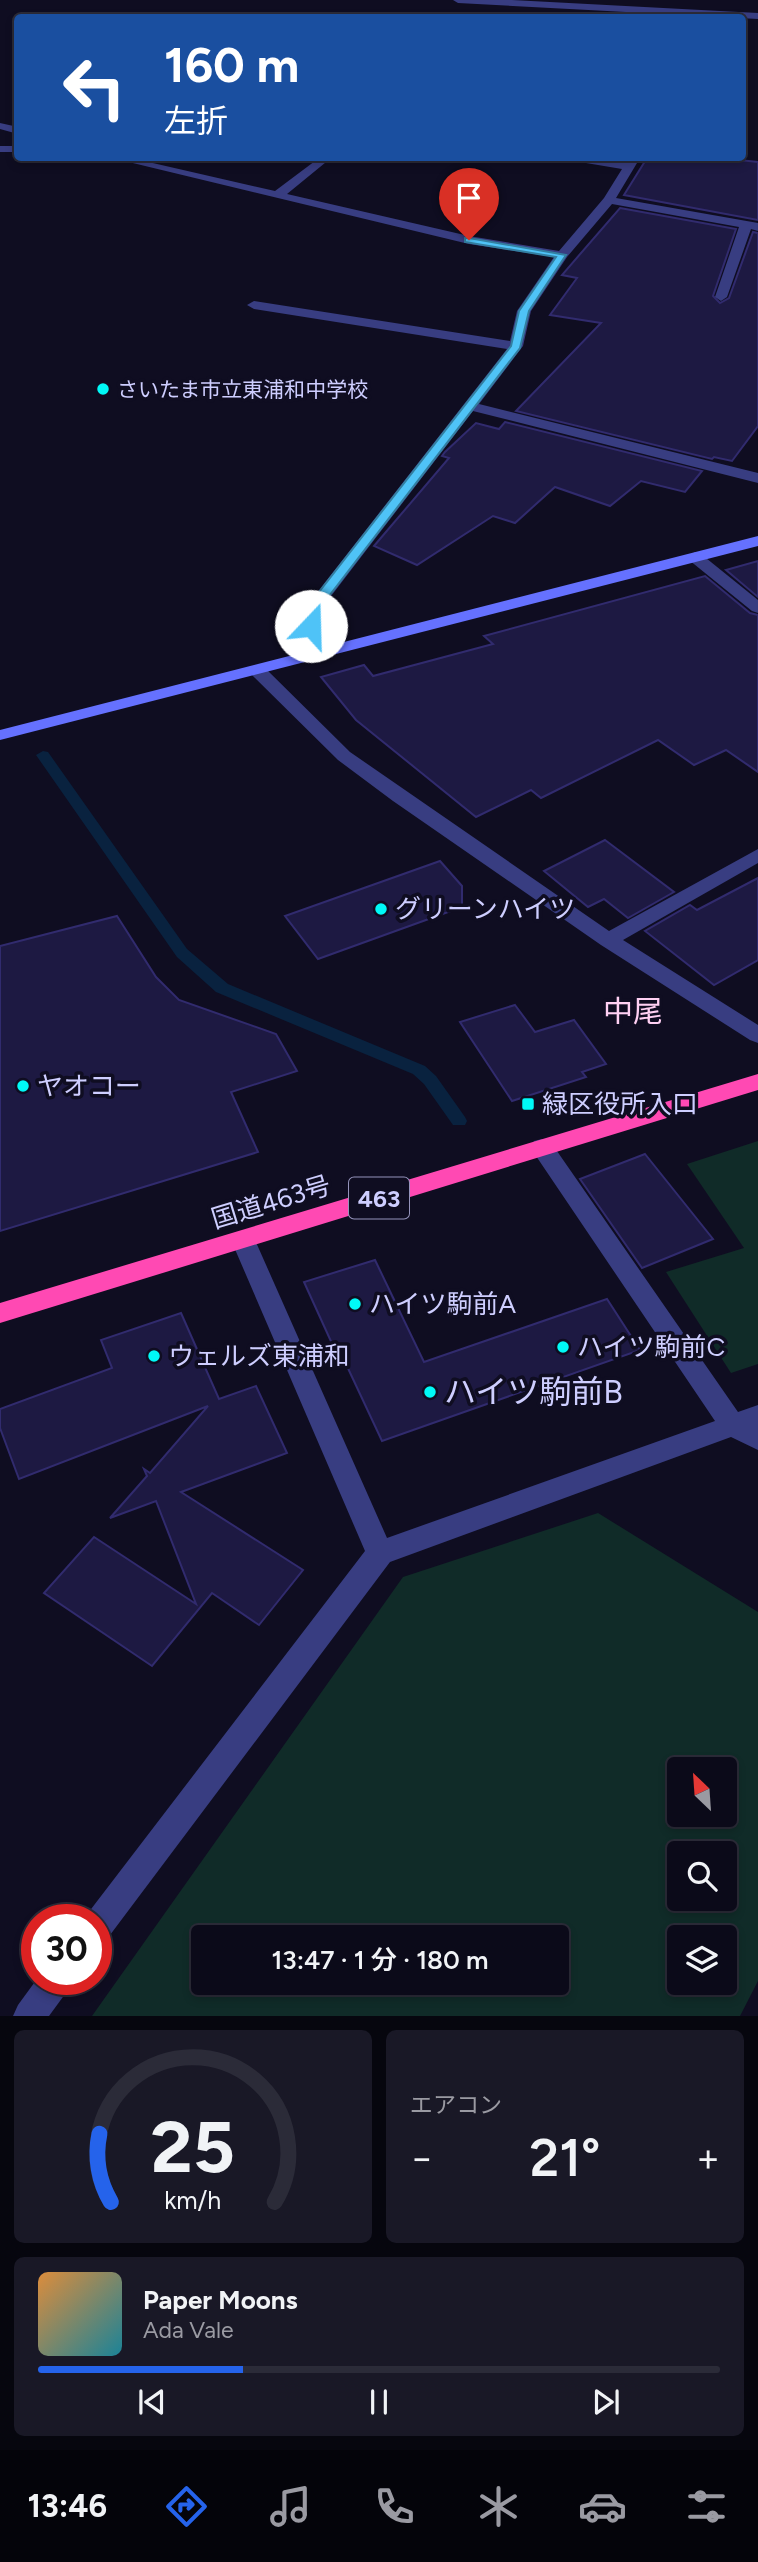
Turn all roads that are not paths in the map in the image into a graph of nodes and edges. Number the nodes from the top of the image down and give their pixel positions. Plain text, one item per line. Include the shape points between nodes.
1 (458, 0) edge
2 (583, 5) edge
3 (689, 14) edge
4 (131, 161) edge
5 (322, 161) edge
6 (632, 162) edge
7 (279, 194) junction
8 (609, 200) junction
9 (752, 226) edge
10 (562, 255) junction
11 (721, 297) dead end
12 (254, 305) dead end
13 (516, 346) junction
14 (471, 406) junction
15 (758, 478) edge
16 (758, 541) edge
17 (695, 557) junction
18 (758, 608) edge
19 (317, 655) junction
20 (257, 670) junction
21 (0, 736) edge
22 (758, 855) edge
23 (608, 940) junction
24 (758, 1035) edge
25 (758, 1082) edge
26 (542, 1147) junction
27 (243, 1240) junction
28 (0, 1313) edge
29 (758, 1416) edge
30 (732, 1425) junction
31 (758, 1439) edge
32 (380, 1553) junction
33 (112, 1907) edge
34 (45, 1995) edge
35 (29, 2016) edge

1 - 2 street
2 - 3 street
4 - 7 street
5 - 7 street
6 - 8 street
7 - 10 street via 469,240
8 - 9 street
8 - 10 street
9 - 11 street
10 - 13 street via 524,311
12 - 13 street
13 - 14 street
14 - 15 street
14 - 19 street via 317,603 311,626
16 - 17 street
17 - 18 street
17 - 19 street
19 - 20 street
20 - 21 street
20 - 23 street via 344,756
22 - 23 street
23 - 24 street
25 - 26 highway, 国道463号 / 463
26 - 27 highway, 国道463号 / 463
26 - 30 street
27 - 28 highway, 国道463号 / 463
27 - 32 street
29 - 30 street
30 - 31 street
30 - 32 street
32 - 33 street
34 - 35 street

